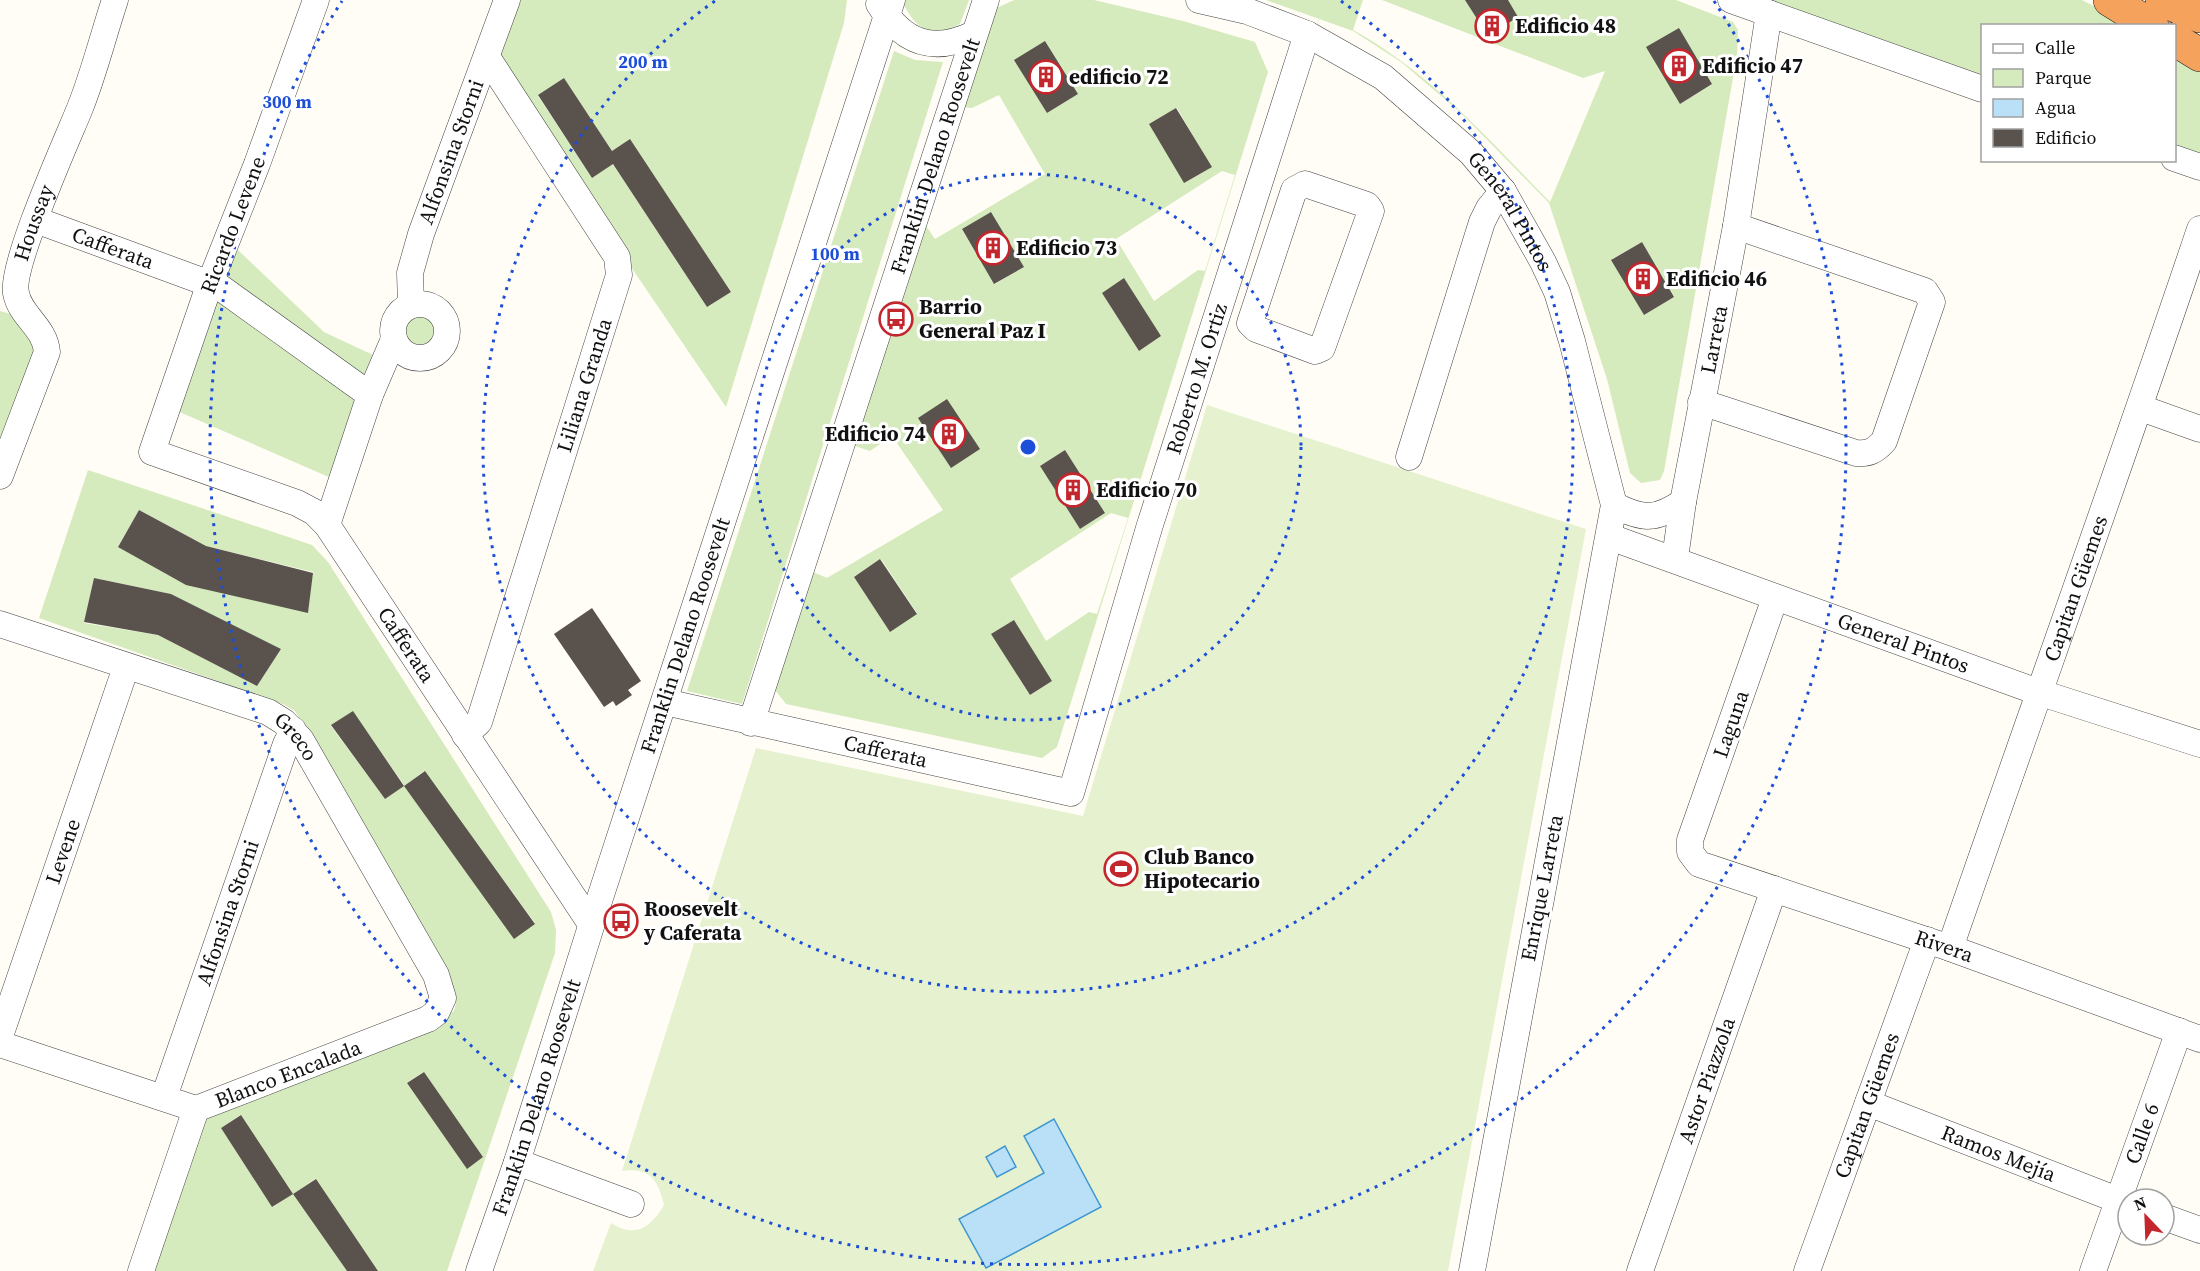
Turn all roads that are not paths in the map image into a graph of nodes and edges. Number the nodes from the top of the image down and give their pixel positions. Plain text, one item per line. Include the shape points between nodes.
1 (115, 0) edge
2 (316, 0) edge
3 (507, 0) edge
4 (1199, 0) edge
5 (1731, 0) edge
6 (2110, 0) edge
7 (2162, 0) edge
8 (987, 1) edge
9 (885, 6) edge
10 (1769, 13) junction
11 (2200, 16) edge
12 (2149, 24) edge
13 (974, 34) junction
14 (1307, 34) junction
15 (2176, 40) edge
16 (2200, 55) edge
17 (487, 57) junction
18 (1981, 88) edge
19 (2176, 158) edge
20 (2200, 167) edge
21 (1503, 192) junction
22 (36, 220) junction
23 (1736, 226) junction
24 (2200, 229) edge
25 (1241, 242) junction
26 (1272, 254) junction
27 (210, 283) junction
28 (411, 305) junction
29 (394, 339) junction
30 (370, 395) junction
31 (1701, 402) junction
32 (2140, 408) junction
33 (2200, 429) edge
34 (152, 452) joint
35 (1408, 457) dead end
36 (0, 476) edge
37 (1683, 502) junction
38 (1614, 505) junction
39 (327, 525) junction
40 (1610, 537) junction
41 (1675, 558) junction
42 (1775, 598) junction
43 (0, 624) edge
44 (126, 667) junction
45 (2038, 692) junction
46 (665, 702) junction
47 (751, 723) junction
48 (293, 730) junction
49 (465, 735) junction
50 (2200, 744) edge
51 (1071, 793) joint
52 (1690, 852) joint
53 (1774, 889) junction
54 (591, 924) junction
55 (1939, 944) junction
56 (436, 1013) joint
57 (2190, 1035) edge
58 (0, 1036) edge
59 (0, 1044) edge
60 (164, 1097) junction
61 (1868, 1103) junction
62 (196, 1109) junction
63 (517, 1162) junction
64 (2130, 1187) edge
65 (2116, 1199) edge
66 (631, 1204) dead end
67 (2116, 1220) edge
68 (2176, 1221) edge
69 (2200, 1230) edge
70 (141, 1271) edge
71 (479, 1271) edge
72 (1472, 1271) edge
73 (1640, 1271) edge
74 (1807, 1271) edge
75 (2093, 1271) edge

1 - 22 street, Houssay via 79,110
2 - 27 street, Ricardo Levene
3 - 17 street, Alfonsina Storni
4 - 14 street, General Pintos via 1247,11
5 - 10 street
6 - 12 highway
7 - 11 highway
8 - 13 street, Franklin Delano Roosevelt
9 - 13 street via 900,31 917,41 956,43
9 - 46 street, Franklin Delano Roosevelt
10 - 18 street
10 - 23 street, Larreta
13 - 47 street, Franklin Delano Roosevelt
14 - 21 street, General Pintos via 1383,77 1471,153
14 - 25 street, Roberto M. Ortiz
15 - 16 highway
17 - 28 street, Alfonsina Storni via 449,152 410,273
17 - 49 street, Liliana Granda via 617,258 619,275 479,722
19 - 20 street
21 - 35 street via 1482,222
21 - 38 street, General Pintos via 1557,292
22 - 27 street, Cafferata
22 - 36 street, Houssay via 20,262 16,294 46,339 47,352
23 - 31 street, Larreta
23 - 31 street via 1925,291 1932,302 1884,441 1876,450 1856,453
24 - 32 street, Capitan Güemes
25 - 26 street
25 - 51 street, Roberto M. Ortiz via 1149,528
26 - 26 street via 1298,185 1367,205 1371,211 1322,348 1315,351 1256,329 1250,323
27 - 30 street, Cafferata
27 - 34 street, Ricardo Levene
28 - 29 street via 398,315 392,331
28 - 29 street via 428,305 442,315 446,339 436,352 420,358 404,353
29 - 30 street
30 - 39 street
31 - 37 street, Larreta
32 - 33 street
32 - 45 street, Capitan Güemes
34 - 39 street, Cafferata via 297,503
37 - 38 street via 1647,517
37 - 41 street, Larreta
38 - 40 street, Enrique Larreta
39 - 49 street, Cafferata
40 - 41 street, General Pintos
40 - 72 street, Enrique Larreta
41 - 42 street, General Pintos
42 - 45 street, General Pintos
42 - 52 street, Laguna via 1690,840
43 - 44 street, Greco
44 - 48 street, Greco via 268,712
44 - 58 street, Levene
45 - 50 street, General Pintos
45 - 55 street, Capitan Güemes
46 - 47 street, Cafferata
46 - 54 street, Franklin Delano Roosevelt
47 - 51 street, Cafferata
48 - 56 street, Greco via 436,975 443,998
48 - 60 street, Alfonsina Storni
49 - 54 street, Cafferata
52 - 53 street, Rivera via 1699,864
53 - 55 street, Rivera
53 - 73 street, Astor Piazzola
54 - 63 street, Franklin Delano Roosevelt
55 - 57 street, Rivera
55 - 61 street, Capitan Güemes
56 - 62 street, Blanco Encalada
57 - 64 street, Calle 6
59 - 60 street, Blanco Encalada
60 - 62 street, Blanco Encalada
61 - 65 street, Ramos Mejía
61 - 74 street, Capitan Güemes
62 - 70 street
63 - 66 street
63 - 71 street, Franklin Delano Roosevelt
67 - 75 street, Calle 6
68 - 69 street

